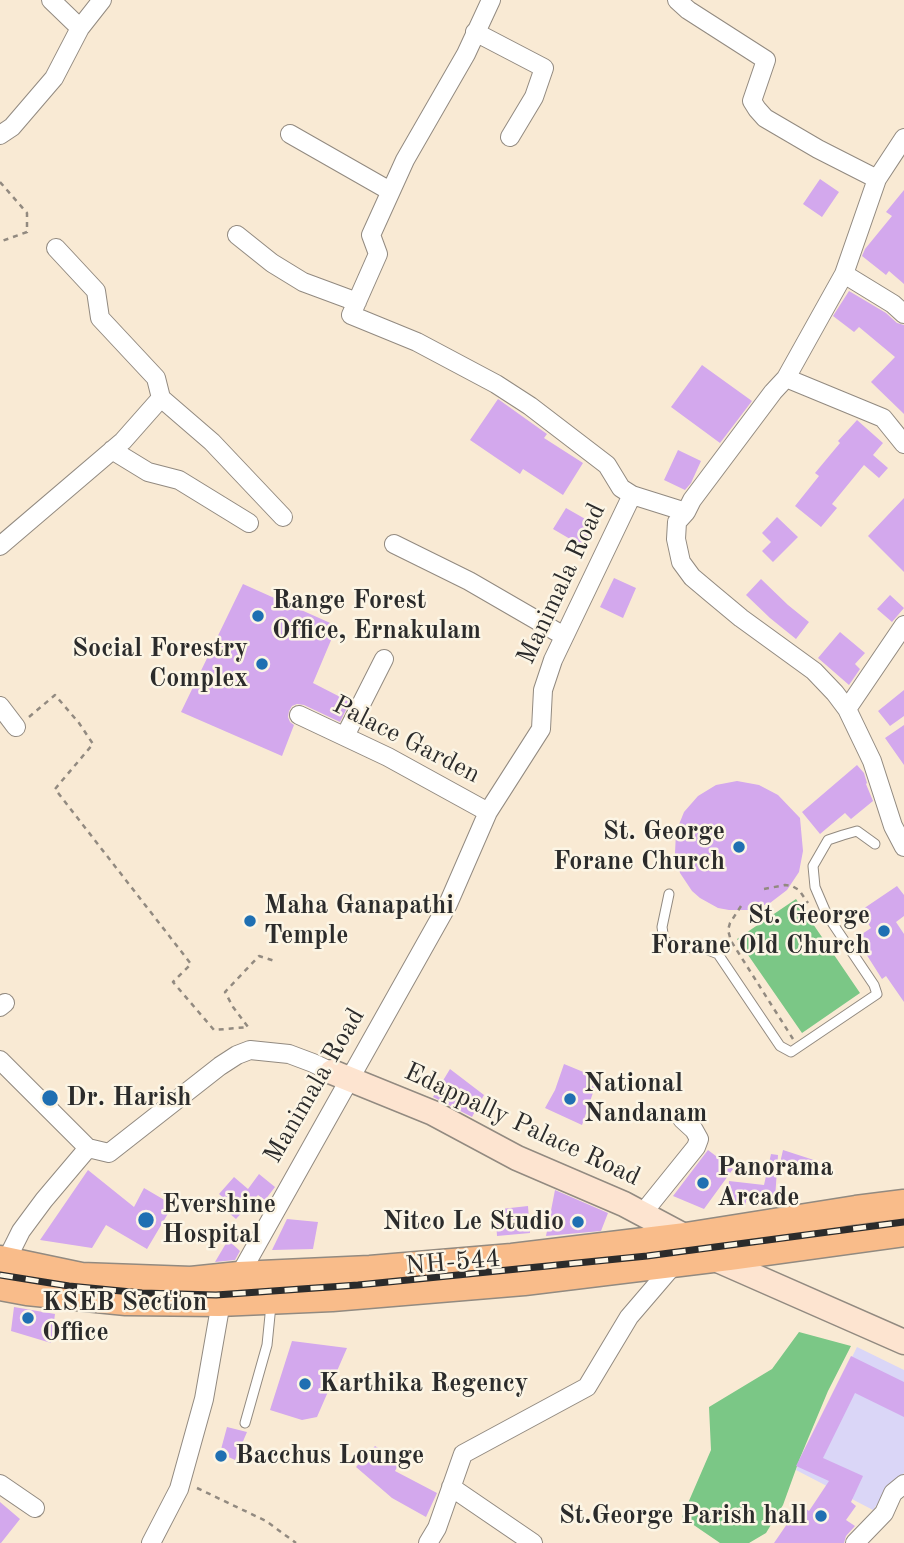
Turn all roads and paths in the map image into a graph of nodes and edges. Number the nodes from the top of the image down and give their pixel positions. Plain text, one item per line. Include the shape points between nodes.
1 (51, 0) edge
2 (102, 0) edge
3 (491, 0) edge
4 (677, 0) edge
5 (80, 28) junction
6 (475, 32) junction
7 (290, 134) dead end
8 (0, 135) edge
9 (510, 137) dead end
10 (903, 143) edge
11 (877, 179) junction
12 (0, 182) edge
13 (390, 191) junction
14 (237, 235) dead end
15 (0, 239) edge
16 (56, 248) dead end
17 (844, 275) junction
18 (357, 302) junction
19 (904, 314) edge
20 (786, 378) junction
21 (161, 398) junction
22 (904, 444) edge
23 (113, 450) junction
24 (632, 495) junction
25 (685, 512) junction
26 (283, 517) dead end
27 (248, 523) dead end
28 (394, 544) dead end
29 (0, 546) edge
30 (904, 625) edge
31 (564, 636) junction
32 (384, 659) dead end
33 (0, 706) edge
34 (847, 709) junction
35 (299, 715) dead end
36 (16, 727) joint
37 (345, 736) junction
38 (488, 812) junction
39 (875, 844) dead end
40 (904, 847) edge
41 (669, 894) dead end
42 (741, 906) dead end
43 (275, 961) dead end
44 (799, 1048) junction
45 (0, 1060) edge
46 (340, 1076) junction
47 (682, 1119) dead end
48 (88, 1148) junction
49 (904, 1204) edge
50 (642, 1214) junction
51 (904, 1232) edge
52 (682, 1249) junction
53 (721, 1249) junction
54 (8, 1274) edge
55 (239, 1276) junction
56 (272, 1299) junction
57 (221, 1301) junction
58 (904, 1342) edge
59 (246, 1423) dead end
60 (181, 1481) junction
61 (0, 1484) edge
62 (904, 1484) edge
63 (451, 1487) junction
64 (35, 1508) dead end
65 (151, 1543) edge
66 (296, 1543) edge
67 (428, 1543) edge
68 (533, 1543) edge
69 (855, 1543) edge

1 - 5 street
2 - 5 street
3 - 6 street
4 - 11 street via 766,60 752,101 765,118
5 - 8 street via 54,78
6 - 9 street via 544,68 534,97
6 - 13 street
7 - 13 street
10 - 11 street
11 - 17 street
12 - 15 path via 27,213 27,232
13 - 18 street via 371,234 378,254
14 - 18 street via 303,282
16 - 21 street via 96,291 100,318 156,378
17 - 19 street
17 - 20 street
18 - 24 street via 351,315 417,342 530,406 607,465 621,488
20 - 22 street via 883,418
20 - 25 street
21 - 23 street
21 - 26 street via 212,442
23 - 27 street via 148,472 179,480
23 - 29 street
24 - 25 street, Manimala Road
24 - 31 street, Manimala Road
25 - 34 street via 677,522 676,539 681,562 692,578 814,671
28 - 31 street
30 - 34 street
31 - 38 street, Manimala Road via 543,690 541,729
32 - 37 street
33 - 36 street
34 - 40 street
35 - 37 street, Palace Garden
36 - 43 path via 55,695 93,744 55,789 191,964 173,982 214,1030 248,1027 225,992 259,956
37 - 38 street, Palace Garden
38 - 46 street, Manimala Road via 448,904
39 - 44 lane via 857,831 828,840 813,866 815,887 827,915 877,994
41 - 44 lane via 664,940 674,947 703,947 718,954 780,1046 791,1052
42 - 44 path via 730,923 731,941
45 - 48 street
46 - 48 street via 289,1054 250,1050 220,1066 109,1153
46 - 50 street, Edappally Palace Road via 433,1113 517,1158
46 - 55 street, Manimala Road
47 - 50 street via 699,1139 696,1147
48 - 54 street via 21,1231
49 - 53 main road, NH-544 via 856,1210
50 - 52 street, Edappally Palace Road
51 - 53 main road, NH-544
52 - 53 main road, NH-544
52 - 55 main road, NH-544
52 - 56 main road, NH-544 via 524,1281
52 - 63 street via 629,1317 587,1387 463,1454
53 - 58 street
54 - 55 main road, NH-544 via 191,1281
54 - 57 main road, NH-544 via 127,1301
55 - 57 street, Manimala Road
56 - 57 main road, NH-544
56 - 59 lane via 267,1345
57 - 60 street via 204,1399
60 - 65 street
60 - 66 path via 266,1521
61 - 64 street
62 - 69 street
63 - 67 street
63 - 68 street

